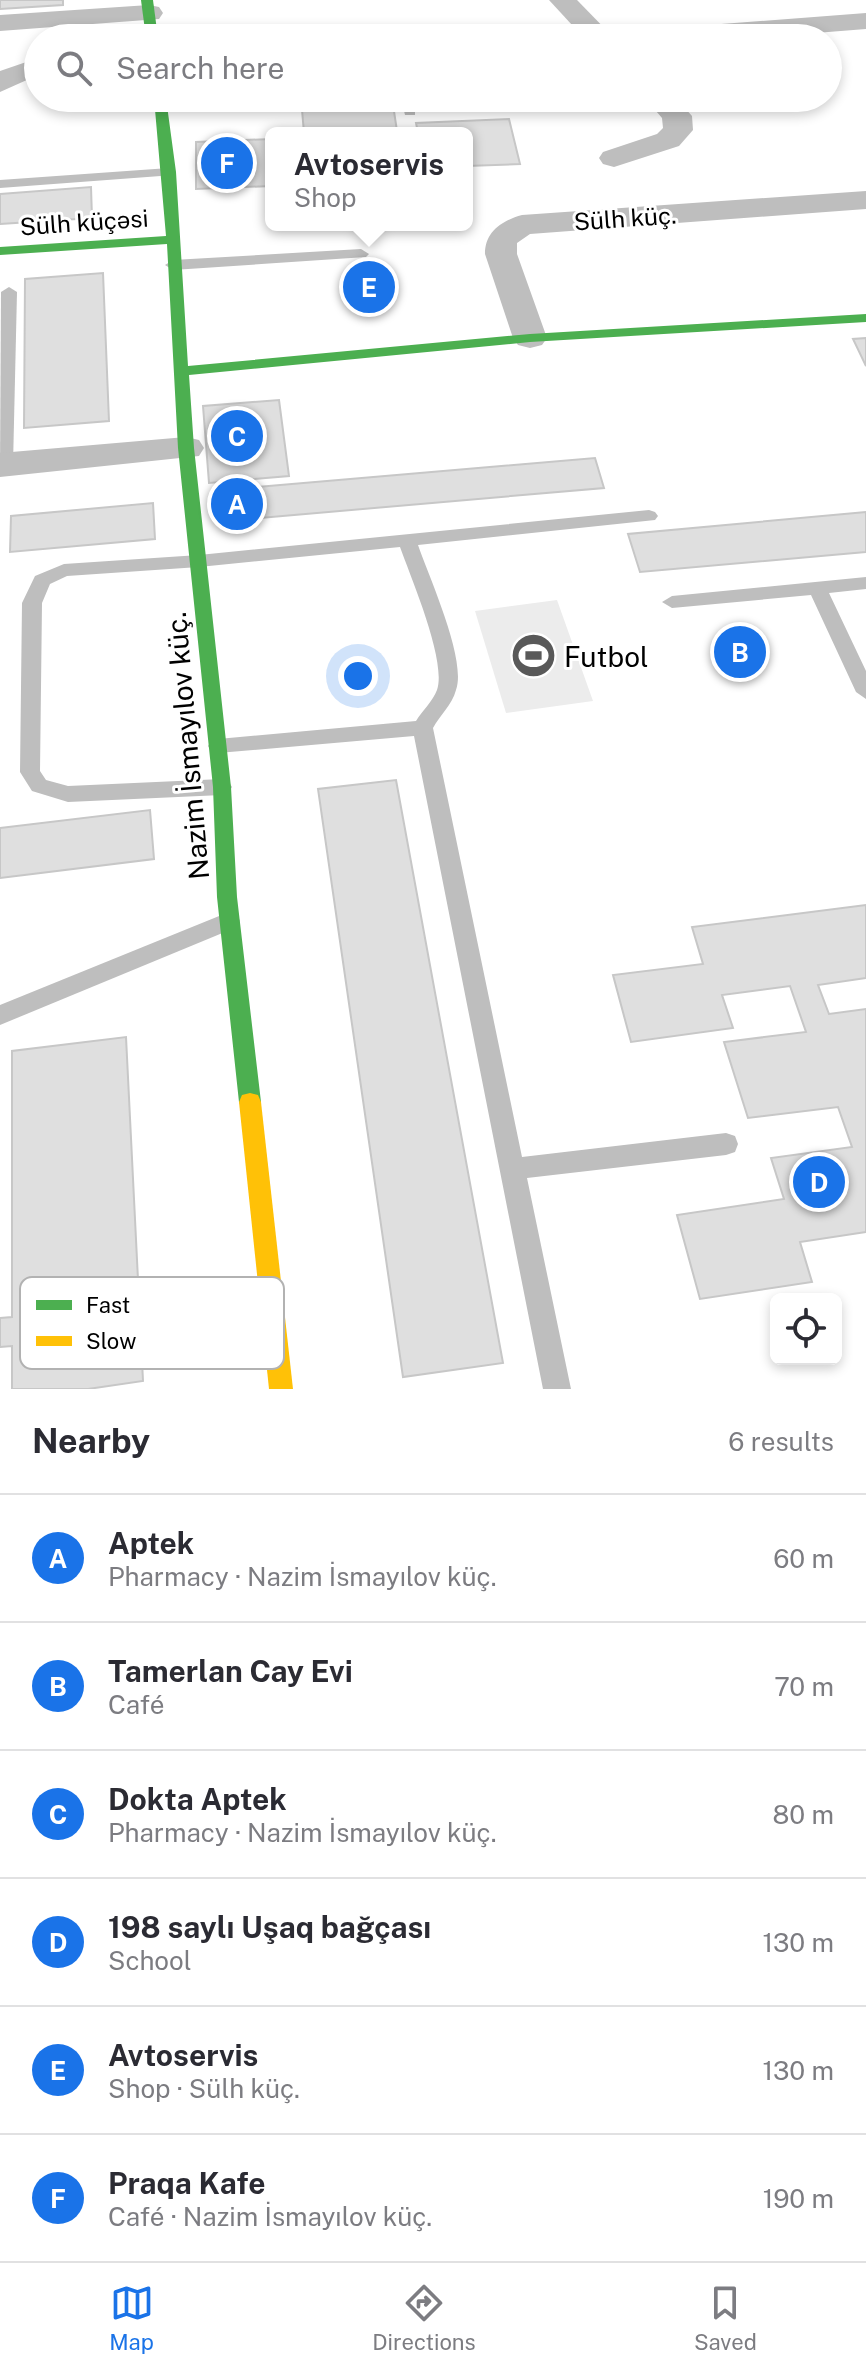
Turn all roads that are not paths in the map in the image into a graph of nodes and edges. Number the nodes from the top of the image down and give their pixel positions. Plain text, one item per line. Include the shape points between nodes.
1 (562, 0) edge
2 (150, 17) edge
3 (866, 21) edge
4 (0, 23) edge
5 (586, 24) edge
6 (826, 24) edge
7 (24, 70) edge
8 (0, 83) edge
9 (162, 112) edge
10 (673, 112) edge
11 (614, 158) dead end
12 (169, 172) junction
13 (0, 184) edge
14 (862, 208) edge
15 (172, 240) junction
16 (0, 251) edge
17 (361, 254) dead end
18 (173, 265) junction
19 (9, 292) dead end
20 (866, 318) edge
21 (530, 338) junction
22 (181, 371) junction
23 (186, 448) junction
24 (2, 465) edge
25 (649, 516) dead end
26 (407, 539) junction
27 (199, 561) junction
28 (866, 583) edge
29 (817, 588) junction
30 (672, 602) dead end
31 (866, 692) edge
32 (423, 728) junction
33 (218, 746) junction
34 (222, 787) junction
35 (229, 921) junction
36 (0, 1015) edge
37 (726, 1144) dead end
38 (514, 1169) junction
39 (269, 1277) edge
40 (279, 1369) edge
41 (281, 1389) edge
42 (557, 1389) edge

1 - 5 street
2 - 4 street
3 - 6 street
7 - 8 street
9 - 12 street, Nazim İsmayılov küç.
10 - 11 street via 678,130 668,140
12 - 13 lane
12 - 15 street, Nazim İsmayılov küç.
14 - 21 street, Sülh küç. via 522,225 501,240 501,254
15 - 16 street, Sülh küçəsi
15 - 18 street, Nazim İsmayılov küç.
17 - 18 lane
18 - 22 street, Nazim İsmayılov küç.
19 - 24 lane
20 - 21 street
21 - 22 street
22 - 23 street, Nazim İsmayılov küç.
23 - 24 street
23 - 27 street, Nazim İsmayılov küç.
25 - 26 lane
26 - 27 lane
26 - 32 lane via 447,663 448,685
27 - 33 street, Nazim İsmayılov küç.
27 - 34 lane via 64,570 42,580 32,603 30,772 39,786 68,794
28 - 29 lane
29 - 30 lane
29 - 31 lane
32 - 33 lane
32 - 38 lane
33 - 34 street, Nazim İsmayılov küç.
34 - 35 street, Nazim İsmayılov küç.
35 - 36 lane
35 - 39 street, Nazim İsmayılov küç.
37 - 38 lane
38 - 42 lane
40 - 41 street, Nazim İsmayılov küç.

